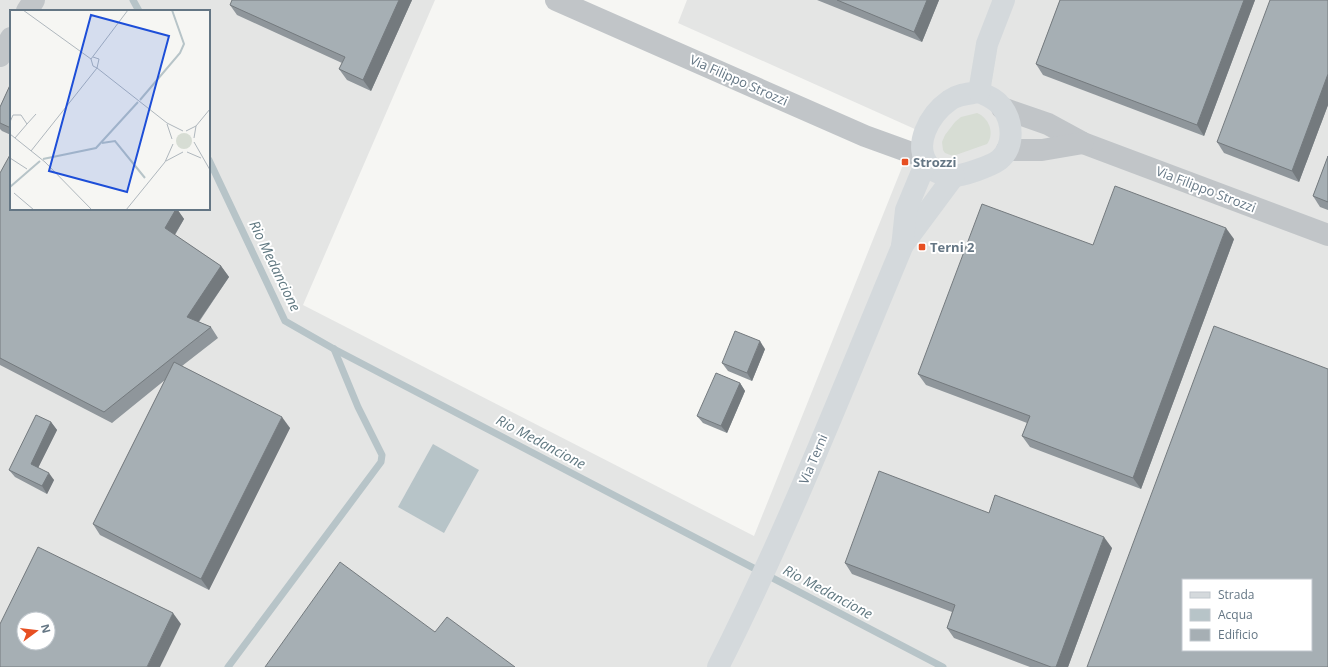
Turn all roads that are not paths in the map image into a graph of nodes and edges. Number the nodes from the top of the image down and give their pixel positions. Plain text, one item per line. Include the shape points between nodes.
1 (34, 0) edge
2 (556, 0) edge
3 (1004, 0) edge
4 (28, 10) edge
5 (10, 40) edge
6 (0, 56) edge
7 (979, 92) junction
8 (1002, 108) junction
9 (1083, 143) junction
10 (1007, 150) junction
11 (925, 159) junction
12 (954, 176) junction
13 (1328, 235) edge
14 (902, 247) junction
15 (718, 667) edge

1 - 4 street
2 - 11 street, Via Filippo Strozzi via 865,136
3 - 7 street via 987,44
5 - 6 street
7 - 8 street via 992,97
7 - 11 street via 959,96 941,108 928,125 922,139
8 - 9 street, Via Filippo Strozzi via 1048,124
8 - 10 street via 1009,122 1011,138
9 - 10 street via 1042,150
9 - 13 street, Via Filippo Strozzi
10 - 12 street via 991,165
11 - 12 street via 932,169
11 - 14 street, Via Terni via 906,210
12 - 14 street, Via Terni
14 - 15 street, Via Terni via 779,541

